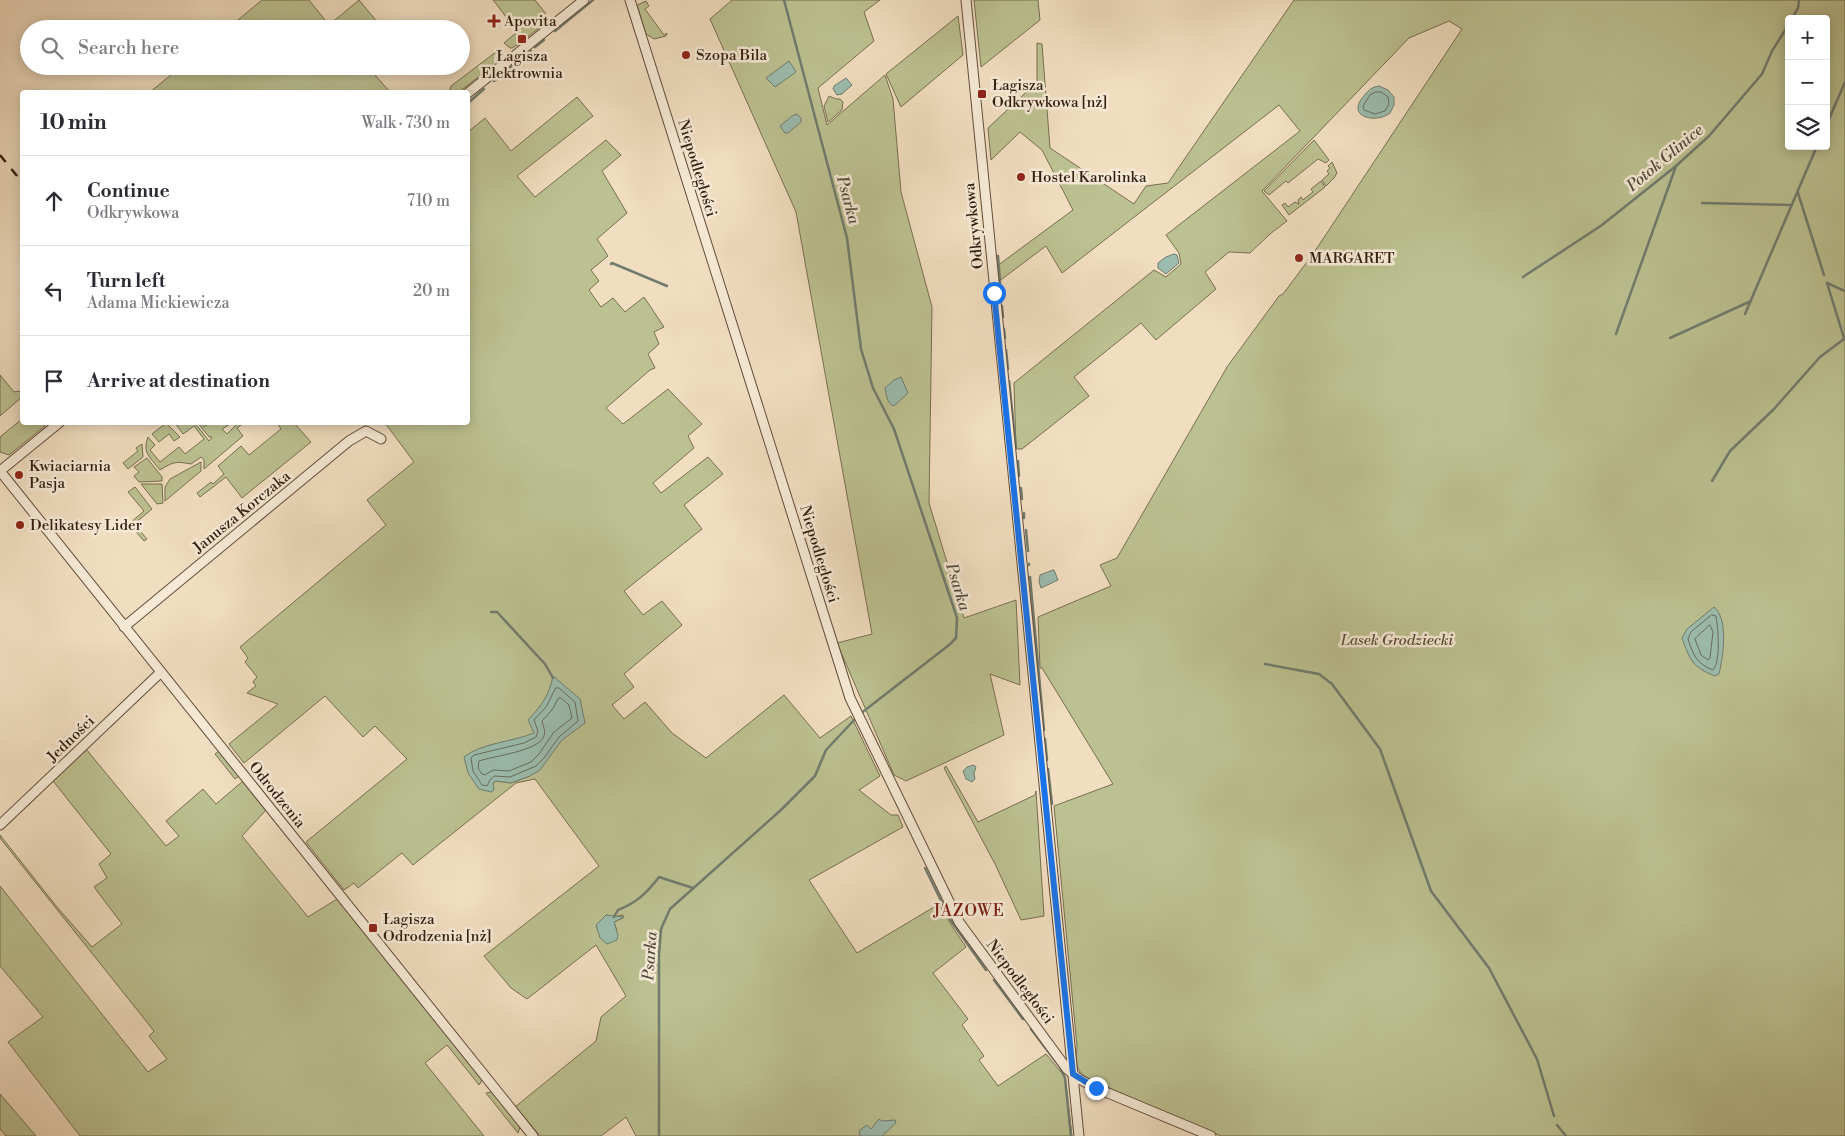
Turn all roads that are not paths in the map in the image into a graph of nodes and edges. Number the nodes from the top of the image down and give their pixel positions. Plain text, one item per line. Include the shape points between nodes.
1 (584, 0) edge
2 (630, 0) edge
3 (966, 0) edge
4 (470, 91) edge
5 (56, 425) edge
6 (381, 439) dead end
7 (0, 471) edge
8 (124, 627) junction
9 (160, 672) junction
10 (0, 825) edge
11 (1073, 1074) junction
12 (533, 1136) edge
13 (1079, 1136) edge
14 (1211, 1136) edge

1 - 4 street
2 - 11 street, Niepodległości via 855,709 959,922
3 - 11 street, Odkrywkowa
5 - 7 street
6 - 8 street, Janusza Korczaka via 366,431 349,441
7 - 8 street, Odrodzenia
8 - 9 street, Odrodzenia
9 - 10 street, Jedności
9 - 12 street, Odrodzenia
11 - 13 street, Odkrywkowa
11 - 14 street, Niepodległości via 1096,1088

